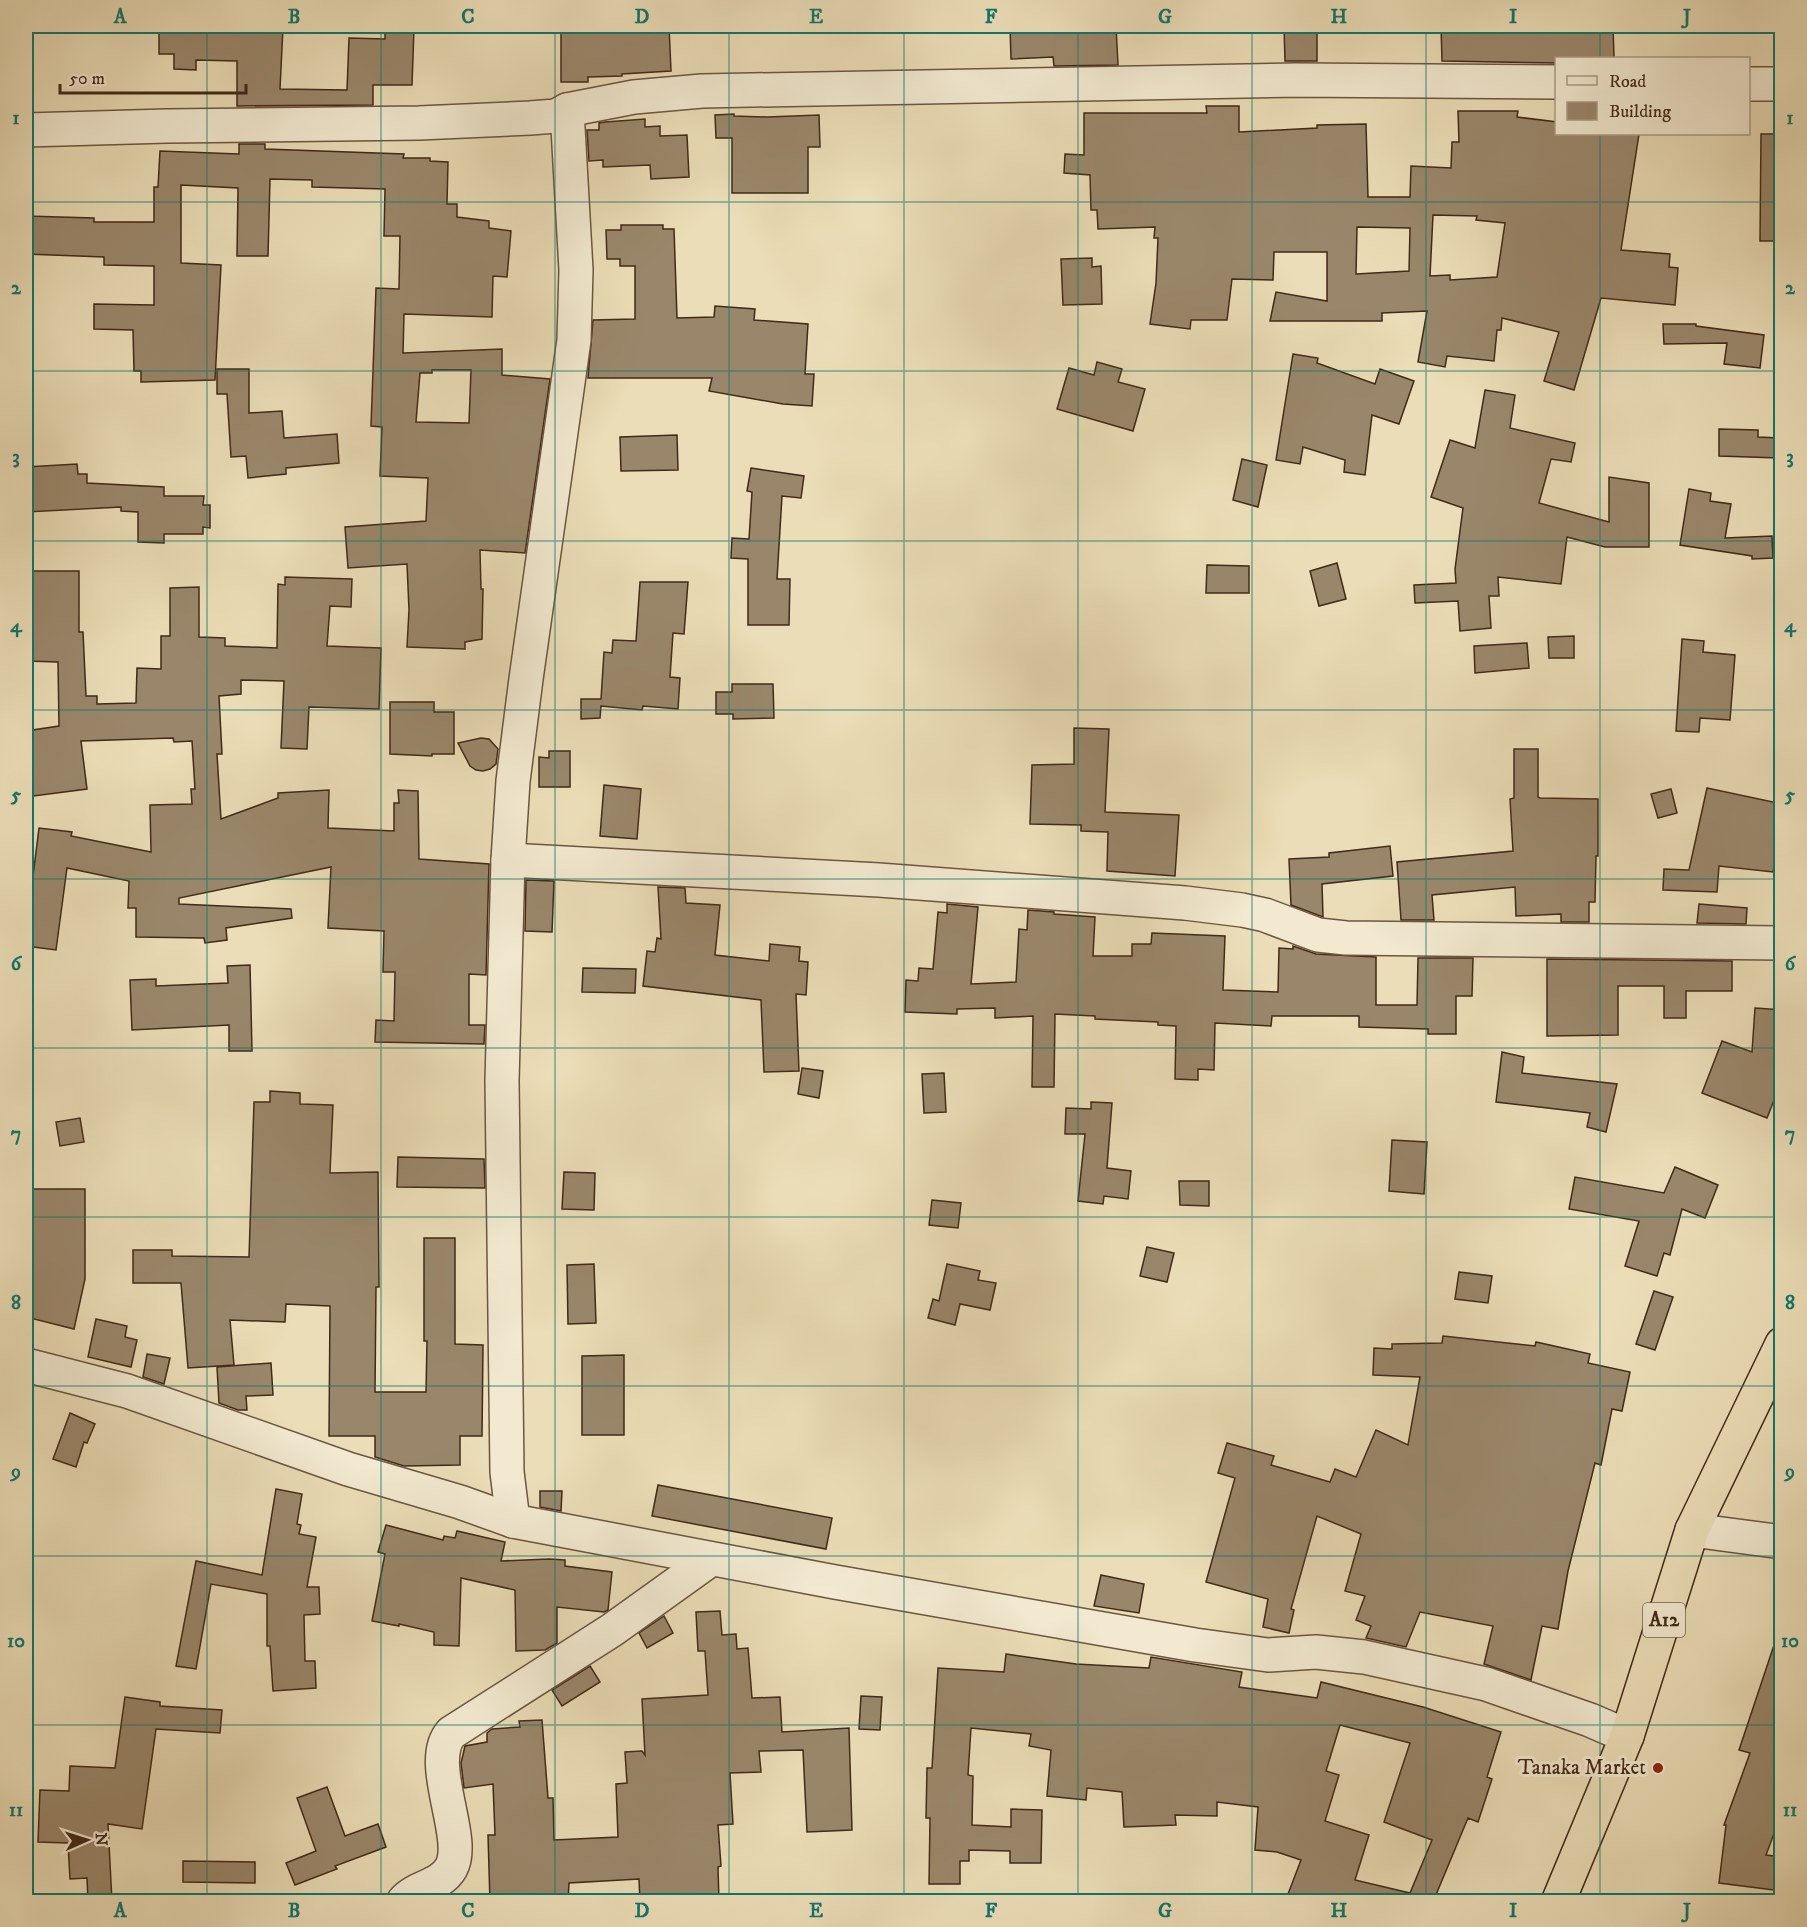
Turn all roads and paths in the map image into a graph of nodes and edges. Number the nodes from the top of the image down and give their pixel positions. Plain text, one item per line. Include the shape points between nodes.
1 (1555, 82) edge
2 (1750, 84) edge
3 (1782, 84) edge
4 (567, 110) junction
5 (26, 130) edge
6 (508, 860) junction
7 (1782, 943) edge
8 (1782, 1344) edge
9 (26, 1365) edge
10 (513, 1521) junction
11 (1692, 1530) junction
12 (1782, 1542) edge
13 (711, 1560) junction
14 (1627, 1736) junction
15 (403, 1902) edge
16 (1558, 1902) edge

1 - 4 street via 1296,80 702,91 634,97
2 - 3 street
4 - 5 street via 556,116 419,123
4 - 6 street via 576,270 574,340 513,781
6 - 7 street via 879,880 1185,903 1265,915 1318,935 1346,938
6 - 10 street via 502,1080 507,1473
8 - 11 highway, A12
9 - 10 street via 127,1391 348,1469
10 - 13 street
11 - 12 street
11 - 14 highway, A12
13 - 14 street via 1195,1645 1268,1654 1316,1652 1364,1657 1486,1684
13 - 15 street via 612,1630 451,1733 444,1741 443,1776 456,1855 443,1879
14 - 16 highway, A12

